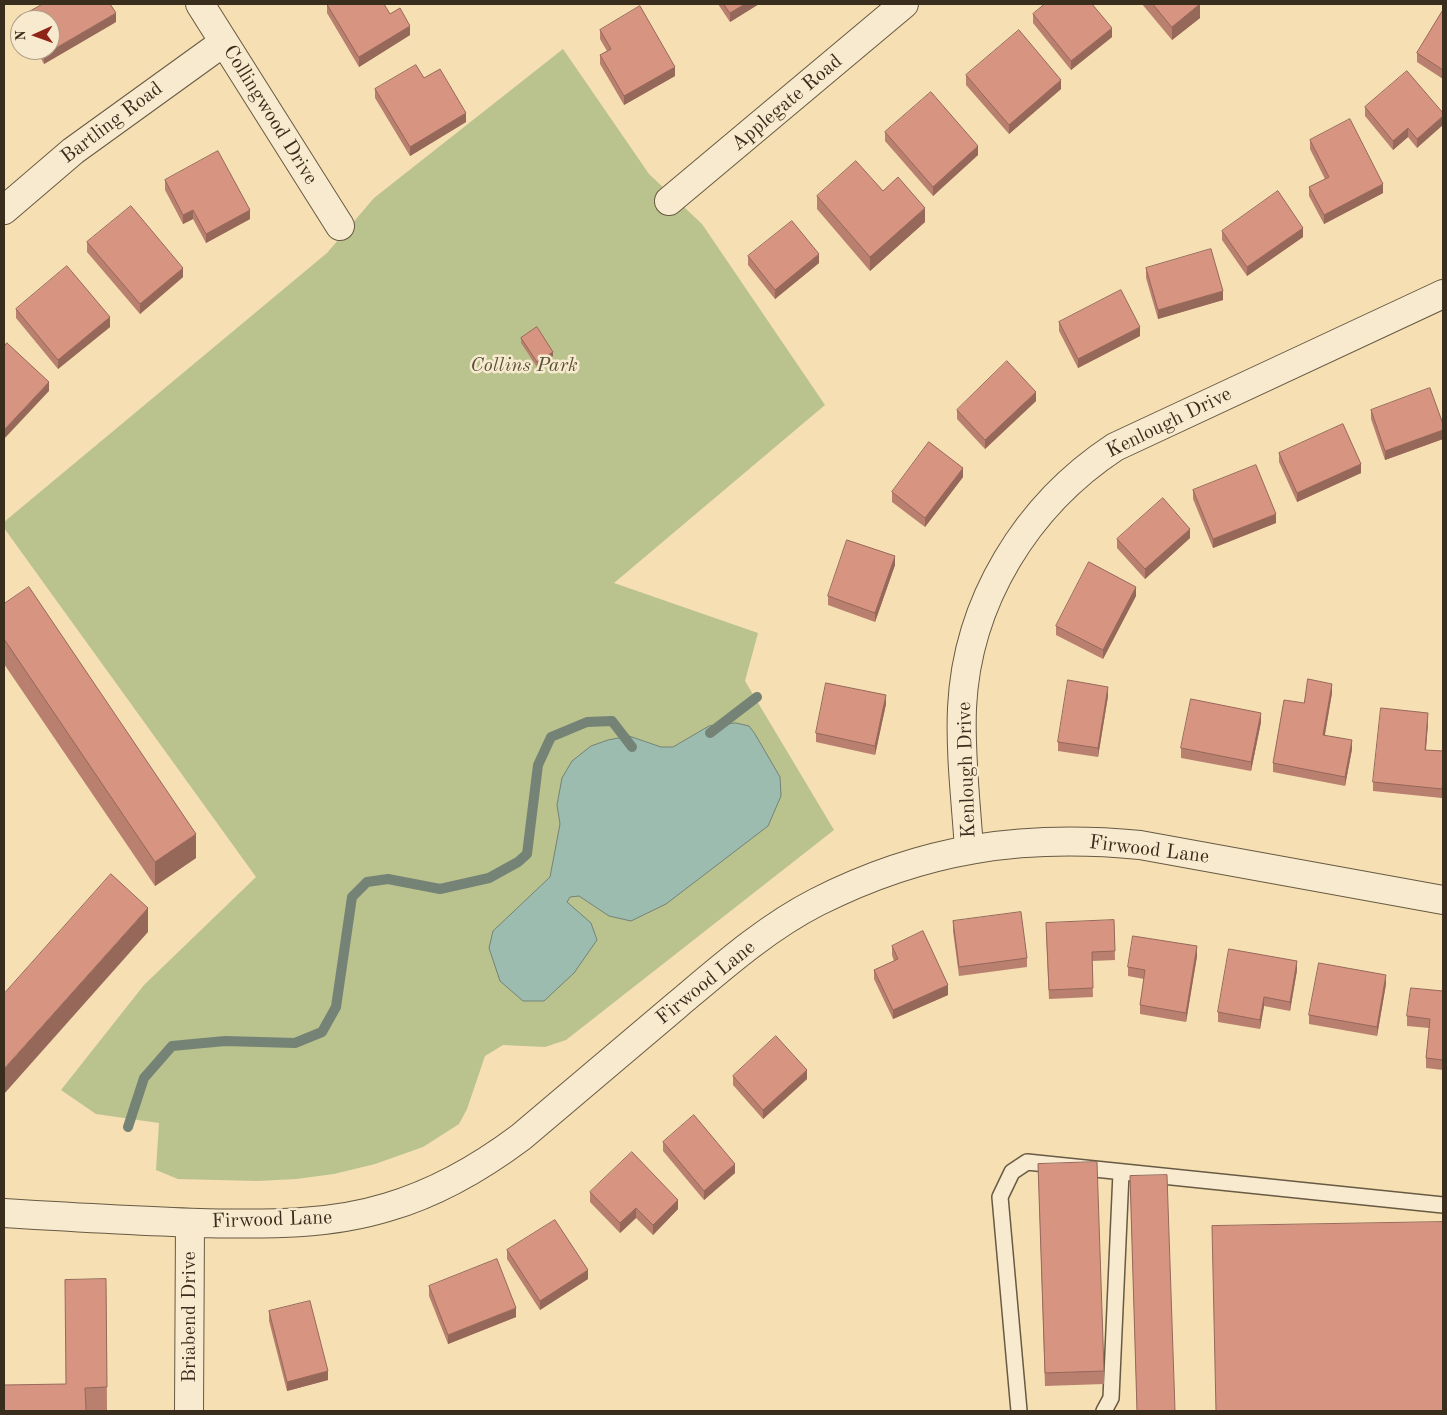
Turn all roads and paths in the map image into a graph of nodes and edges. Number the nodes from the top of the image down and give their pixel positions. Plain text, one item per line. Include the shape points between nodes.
1 (200, 4) edge
2 (887, 9) edge
3 (224, 42) junction
4 (669, 201) dead end
5 (4, 210) edge
6 (340, 226) dead end
7 (1443, 294) edge
8 (969, 849) junction
9 (1443, 900) edge
10 (1121, 1173) junction
11 (1443, 1205) edge
12 (4, 1213) edge
13 (190, 1222) junction
14 (189, 1411) edge
15 (1019, 1411) edge
16 (1104, 1411) edge

1 - 3 street, Collingwood Drive
2 - 4 street, Applegate Road
3 - 5 street, Bartling Road via 73,151
3 - 6 street, Collingwood Drive
7 - 8 street, Kenlough Drive via 1116,447 1071,480 1033,520 1016,542 987,599 970,652 962,716
8 - 9 street, Firwood Lane via 1031,841 1131,844
8 - 13 street, Firwood Lane via 883,873 817,902 786,921 729,962 521,1137 497,1155 444,1185 388,1207 330,1220 272,1224
10 - 11 lane
10 - 15 lane via 1027,1162 1012,1172 1000,1197
10 - 16 lane via 1111,1398
12 - 13 street, Firwood Lane
13 - 14 street, Briabend Drive

